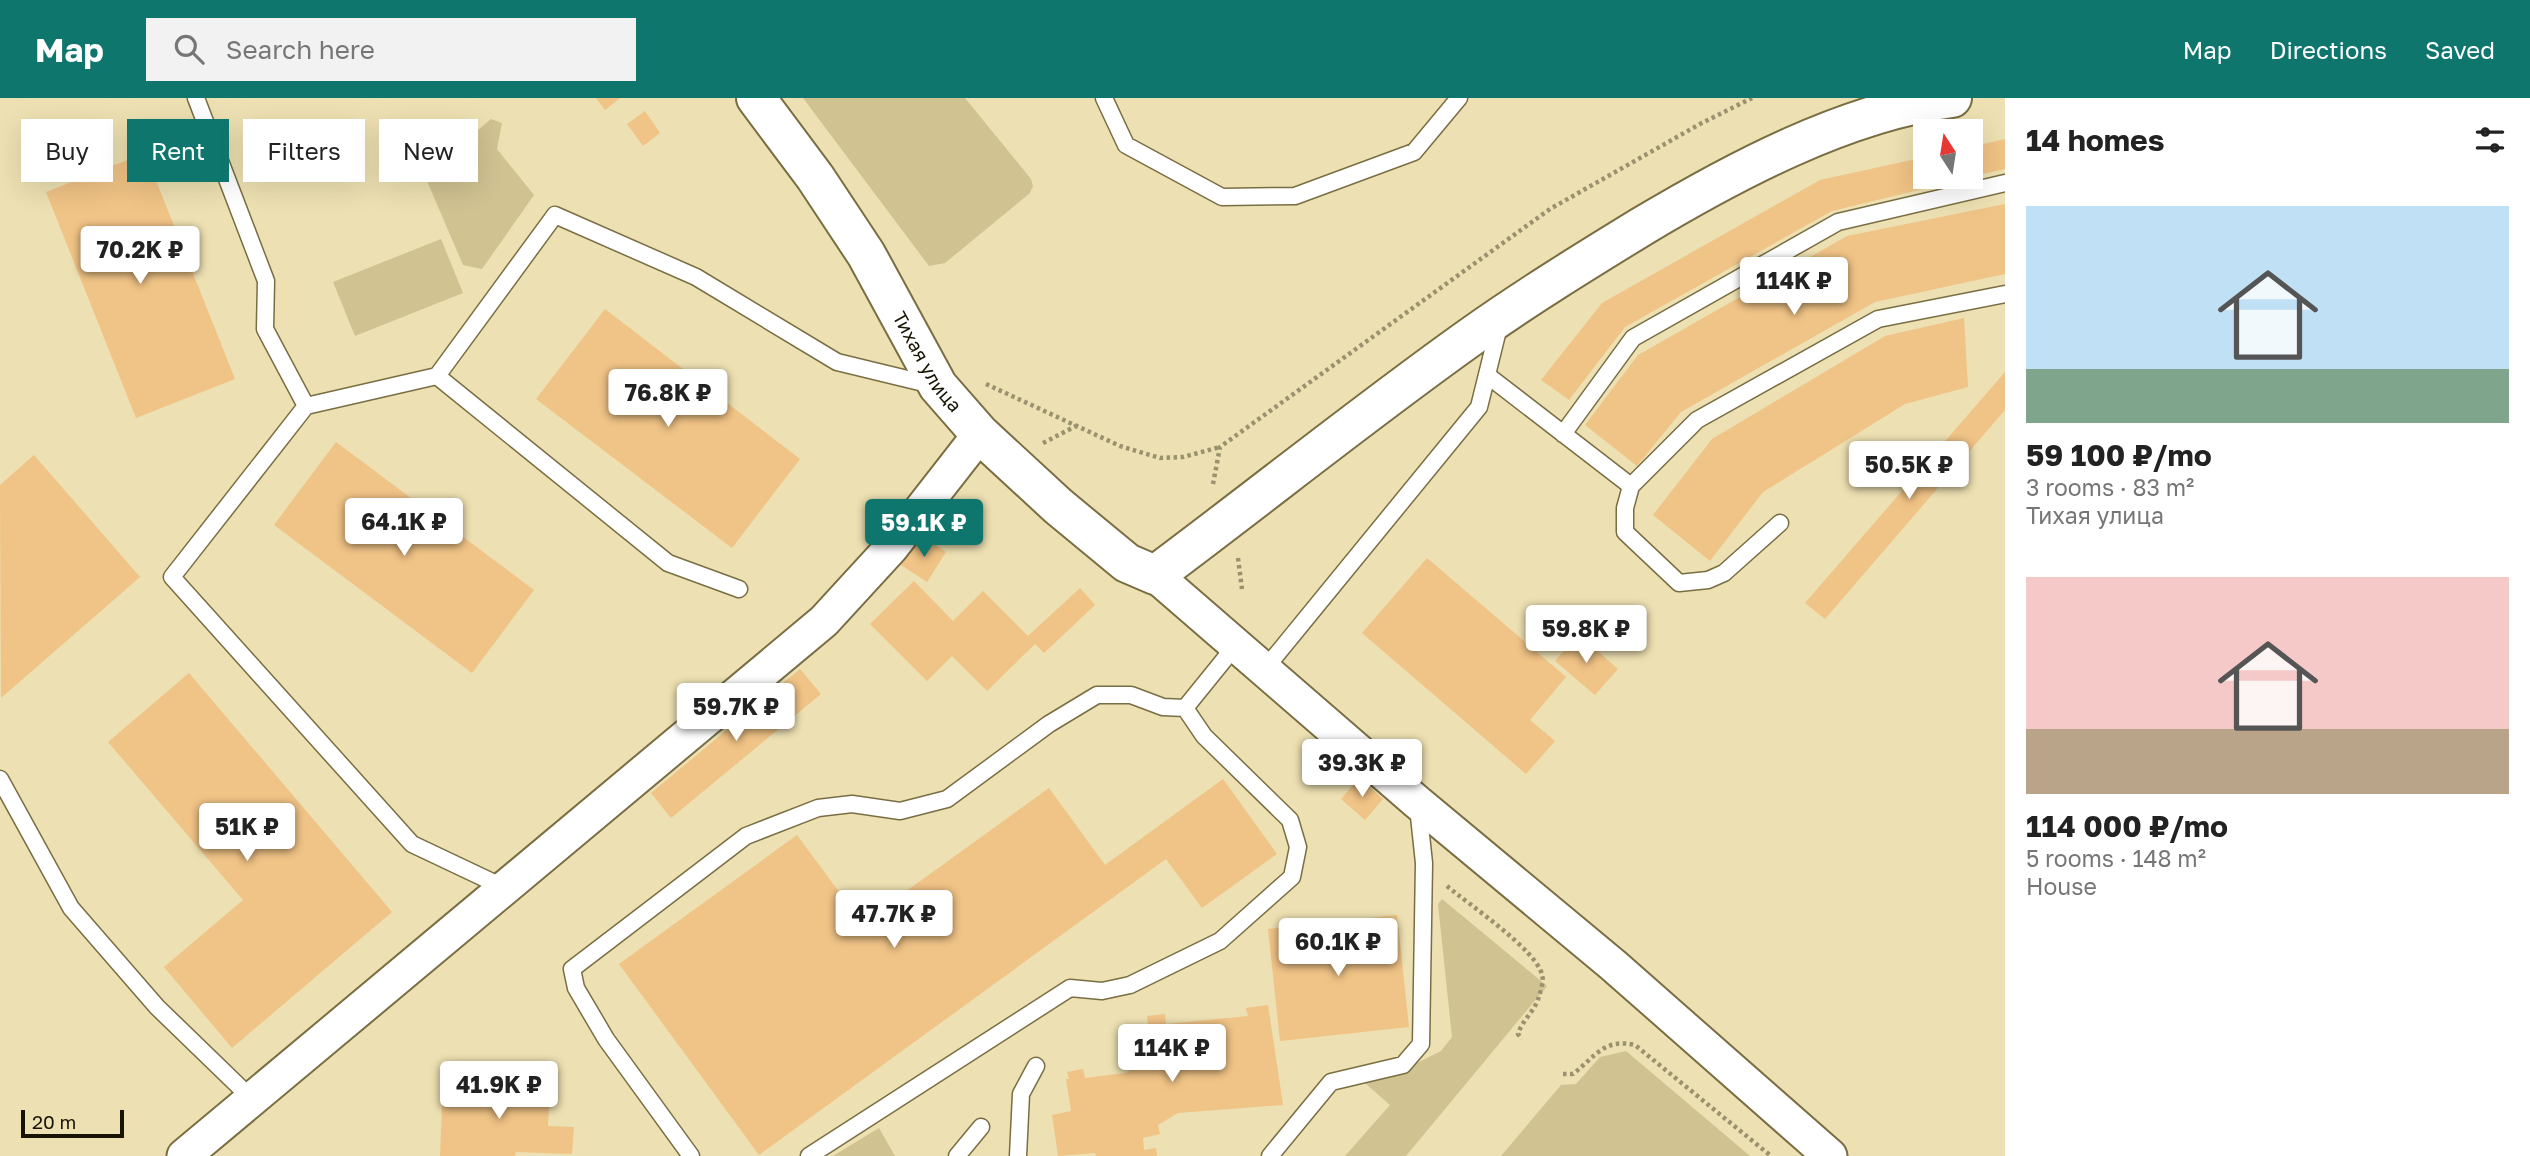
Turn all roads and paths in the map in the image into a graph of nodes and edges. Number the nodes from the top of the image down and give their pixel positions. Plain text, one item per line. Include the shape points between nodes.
1 (196, 98) edge
2 (757, 98) edge
3 (1104, 98) edge
4 (1459, 98) edge
5 (1752, 98) edge
6 (1941, 99) edge
7 (2005, 183) edge
8 (2005, 294) edge
9 (1501, 317) junction
10 (1487, 375) junction
11 (437, 376) junction
12 (977, 379) dead end
13 (938, 386) junction
14 (306, 405) junction
15 (980, 434) junction
16 (1563, 434) junction
17 (1220, 447) junction
18 (1631, 486) junction
19 (1212, 492) dead end
20 (1780, 523) dead end
21 (1237, 555) dead end
22 (1155, 575) junction
23 (739, 589) dead end
24 (1242, 589) dead end
25 (1236, 645) junction
26 (1264, 670) junction
27 (1185, 708) junction
28 (0, 779) edge
29 (1418, 803) junction
30 (1424, 863) junction
31 (506, 888) junction
32 (1522, 1039) dead end
33 (1036, 1066) dead end
34 (1563, 1074) dead end
35 (253, 1099) junction
36 (981, 1127) dead end
37 (184, 1156) edge
38 (691, 1156) edge
39 (809, 1156) edge
40 (957, 1156) edge
41 (1018, 1156) edge
42 (1270, 1156) edge
43 (1771, 1156) edge
44 (1830, 1156) edge

1 - 14 lane via 266,281 265,329
2 - 13 street, Тихая улица via 866,254
3 - 4 lane via 1126,145 1222,197 1295,197 1414,152
5 - 17 path via 1550,209
6 - 9 street via 1847,126 1702,191
7 - 16 lane via 1838,222 1633,338
8 - 18 lane via 1878,318 1696,420
9 - 10 lane
9 - 22 street
10 - 16 lane
10 - 26 lane via 1479,407
11 - 13 lane via 555,215 696,277 837,362
11 - 14 lane
11 - 23 lane via 668,563
12 - 17 path via 1120,446 1160,458
13 - 15 street, Тихая улица
14 - 31 lane via 172,577 412,844
15 - 22 street, Тихая улица via 1127,563
15 - 31 street via 891,548 824,621
16 - 18 lane
17 - 19 path
18 - 20 lane via 1625,532 1679,583 1724,573
21 - 24 path
22 - 25 street
25 - 26 street
25 - 27 lane
26 - 29 street
27 - 38 lane via 1163,707 1130,695 1097,695 1049,724 947,799 900,811 852,804 818,808 746,836 572,969 576,988 606,1039
27 - 39 lane via 1204,736 1290,820 1298,847 1292,877 1220,941 1130,985 1102,991 1070,988
28 - 35 lane via 71,908 157,1007
29 - 30 lane
29 - 44 street via 1613,965
30 - 32 path via 1537,962 1543,976 1539,999 1520,1028
30 - 42 lane via 1421,1044 1403,1065 1331,1082
31 - 35 street
33 - 41 lane via 1021,1094
34 - 43 path via 1573,1074 1596,1053 1619,1041 1635,1045
35 - 37 street
36 - 40 lane

